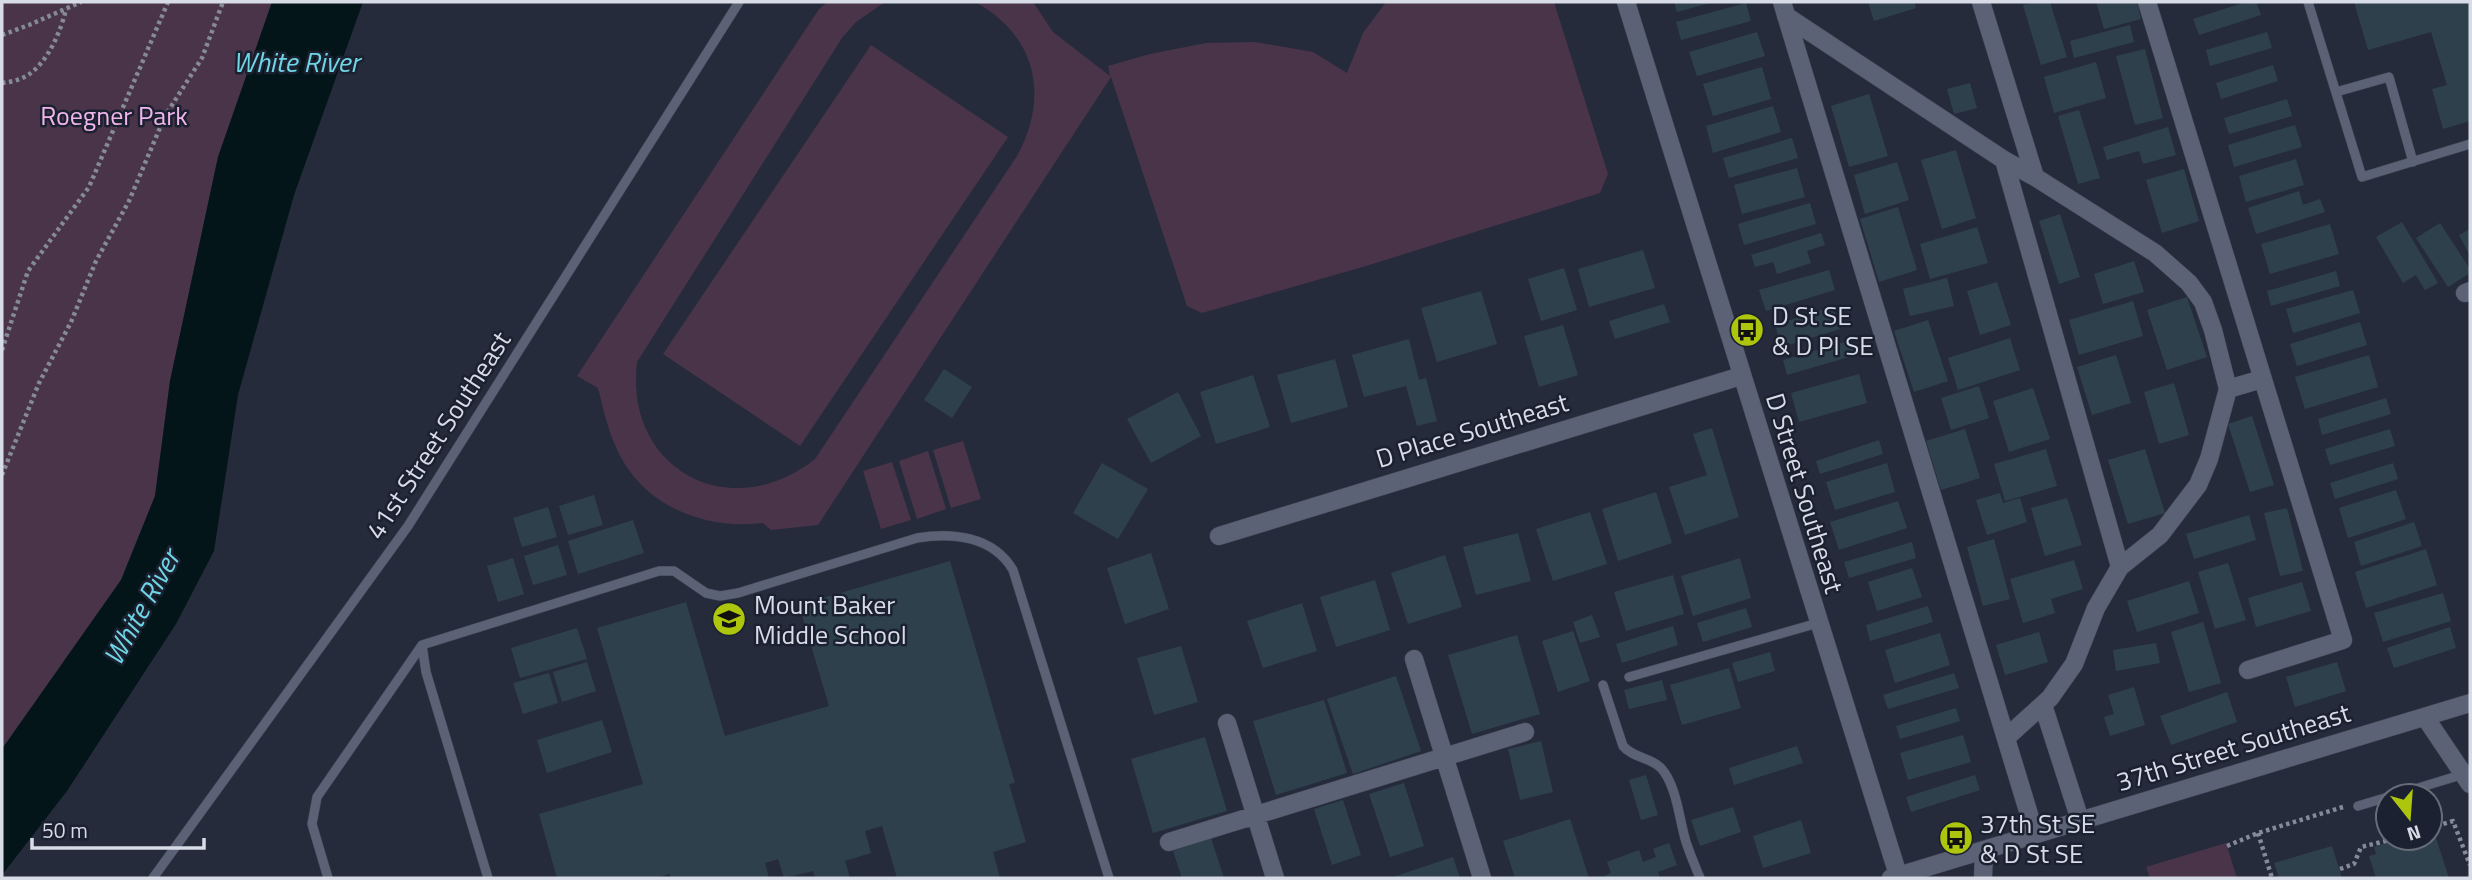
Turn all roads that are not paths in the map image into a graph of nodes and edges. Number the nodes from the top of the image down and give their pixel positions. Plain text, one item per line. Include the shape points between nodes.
1 (739, 2) edge
2 (1626, 2) edge
3 (1981, 2) edge
4 (2147, 2) edge
5 (2308, 2) edge
6 (1784, 9) edge
7 (2336, 92) junction
8 (2470, 144) edge
9 (2004, 160) junction
10 (2413, 162) junction
11 (2035, 177) junction
12 (1741, 376) junction
13 (2262, 379) junction
14 (2228, 389) junction
15 (1219, 536) dead end
16 (2120, 567) junction
17 (1818, 623) junction
18 (422, 646) junction
19 (1415, 659) dead end
20 (2248, 670) dead end
21 (1629, 677) dead end
22 (1603, 685) dead end
23 (2470, 703) edge
24 (2043, 705) junction
25 (2425, 717) junction
26 (1227, 723) dead end
27 (1525, 732) dead end
28 (2007, 737) junction
29 (1445, 757) junction
30 (2467, 779) edge
31 (2444, 784) edge
32 (2374, 801) edge
33 (2354, 805) road end
34 (1256, 816) junction
35 (2080, 820) junction
36 (2035, 834) junction
37 (1169, 842) dead end
38 (1984, 850) junction
39 (153, 878) edge
40 (328, 878) edge
41 (488, 878) edge
42 (1109, 878) edge
43 (1275, 878) edge
44 (1482, 878) edge
45 (1700, 878) edge
46 (1896, 878) edge
47 (1983, 878) edge

1 - 39 lane, 41st Street Southeast via 408,526
2 - 12 street, D Street Southeast
3 - 11 street
4 - 13 street
5 - 7 lane
6 - 9 street
6 - 28 street
7 - 10 lane via 2362,177
7 - 10 lane via 2389,77
8 - 10 lane
9 - 11 street
9 - 16 street
11 - 14 street via 2155,254 2189,283 2203,302
12 - 15 street, D Place Southeast
12 - 17 street, D Street Southeast
13 - 14 street
13 - 20 street via 2343,640
14 - 16 street via 2198,485 2160,534
16 - 24 street via 2096,608 2074,664
17 - 21 lane
17 - 46 street, D Street Southeast
18 - 40 lane via 317,797 312,824
18 - 41 lane
18 - 42 lane via 659,571 674,571 706,593 720,596 917,538 947,535 979,541 1007,560 1013,570
19 - 29 street
22 - 45 lane via 1623,746 1664,771
23 - 25 street, 37th Street Southeast
24 - 28 street
24 - 35 street
25 - 30 street
25 - 35 street, 37th Street Southeast
26 - 34 street
27 - 29 street
28 - 36 street
29 - 34 street
29 - 44 street
30 - 31 lane
32 - 33 lane
34 - 37 street
34 - 43 street
35 - 36 street, 37th Street Southeast
36 - 38 street, 37th Street Southeast
38 - 46 street, 37th Street Southeast
38 - 47 street

